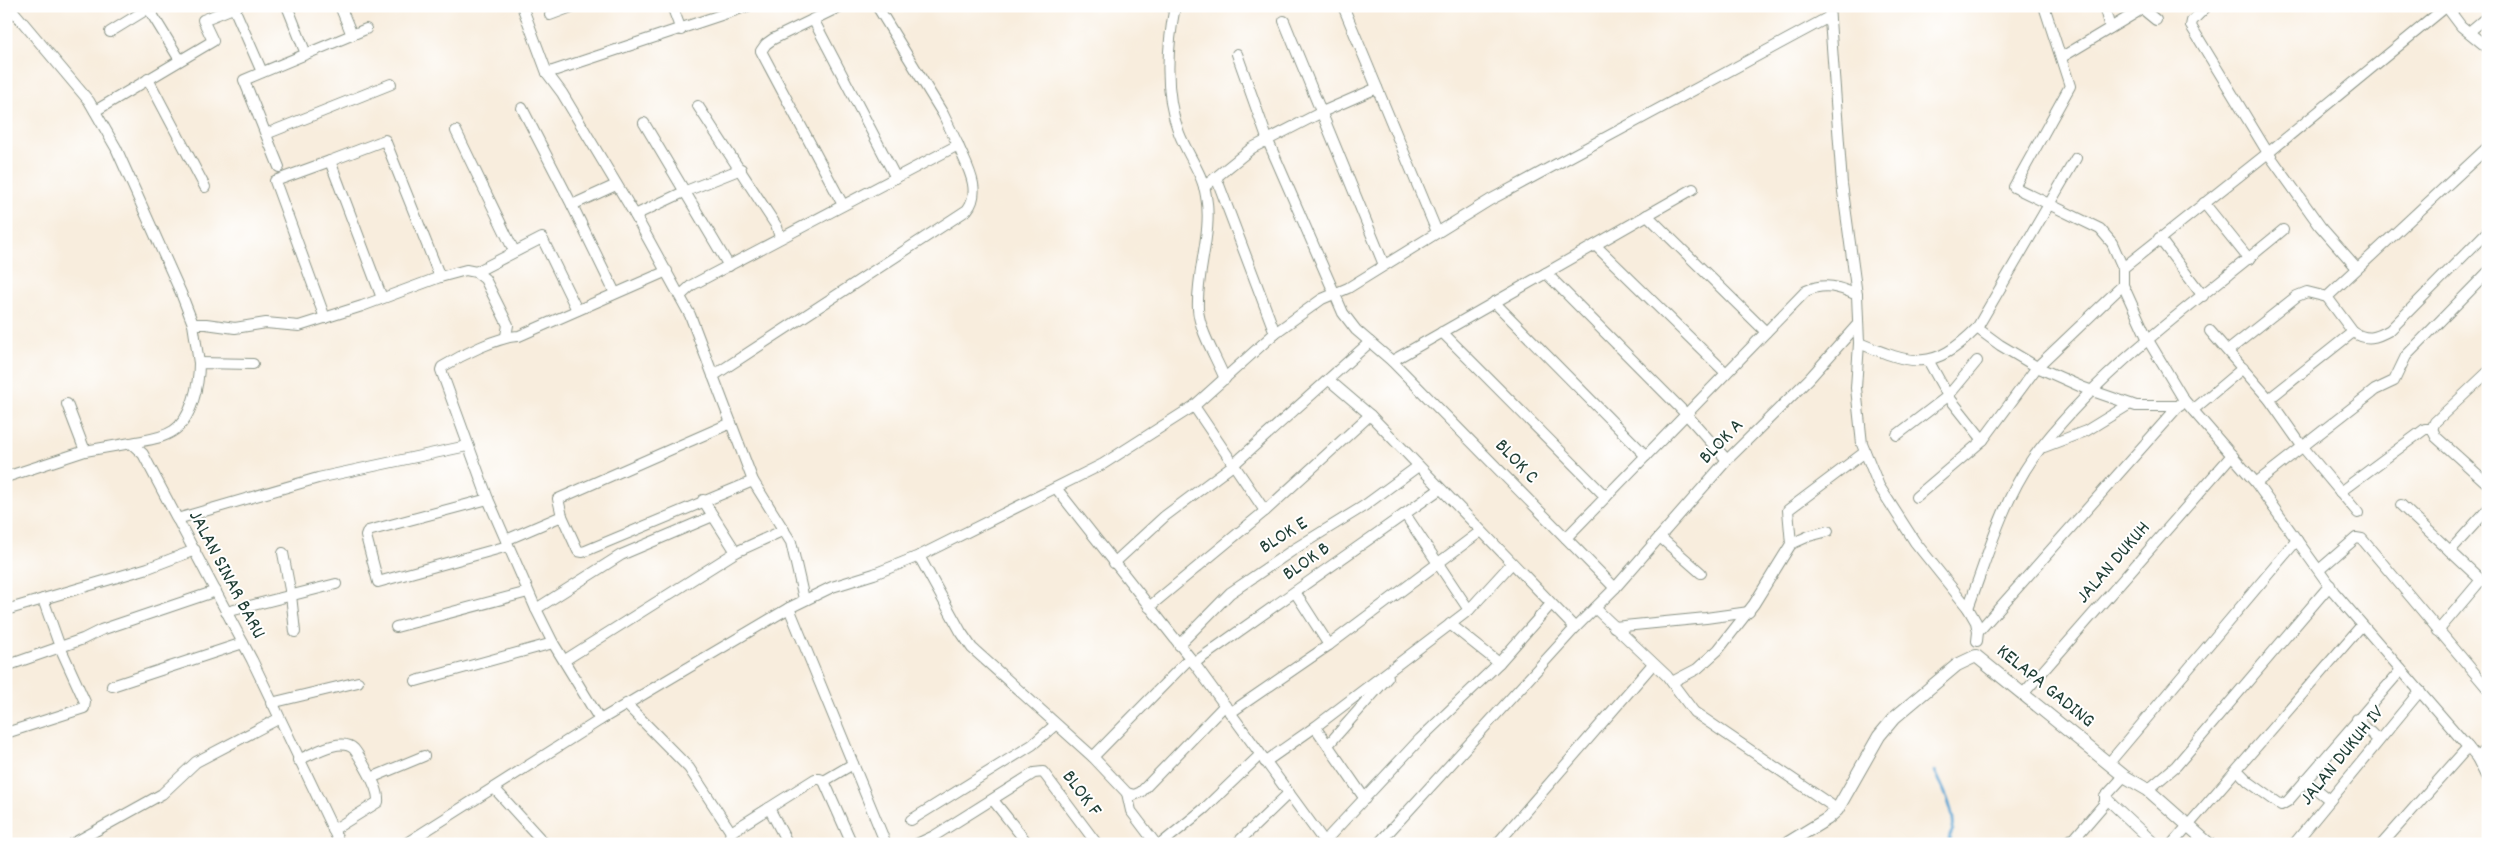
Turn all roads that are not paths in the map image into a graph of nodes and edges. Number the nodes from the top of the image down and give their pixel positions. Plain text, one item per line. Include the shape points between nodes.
1 (9, 6) edge
2 (287, 6) edge
3 (340, 6) edge
4 (522, 6) edge
5 (574, 6) edge
6 (672, 6) edge
7 (748, 6) edge
8 (841, 6) edge
9 (877, 6) edge
10 (1176, 6) edge
11 (1344, 6) edge
12 (2044, 6) edge
13 (2104, 6) edge
14 (2207, 6) edge
15 (2446, 6) edge
16 (148, 7) edge
17 (236, 7) edge
18 (2140, 8) edge
19 (1829, 12) edge
20 (550, 15) dead end
21 (2488, 16) edge
22 (813, 19) junction
23 (1284, 20) dead end
24 (2156, 20) dead end
25 (2110, 28) junction
26 (366, 29) dead end
27 (681, 30) junction
28 (110, 32) dead end
29 (2469, 32) junction
30 (352, 35) junction
31 (2488, 48) edge
32 (306, 54) junction
33 (1237, 54) dead end
34 (2062, 57) junction
35 (180, 60) junction
36 (262, 72) junction
37 (547, 73) junction
38 (148, 79) junction
39 (392, 84) dead end
40 (1377, 88) junction
41 (698, 106) dead end
42 (522, 108) dead end
43 (95, 111) junction
44 (1322, 112) junction
45 (644, 123) dead end
46 (456, 131) dead end
47 (266, 134) junction
48 (1268, 141) junction
49 (958, 145) junction
50 (2488, 147) edge
51 (2268, 153) junction
52 (2076, 158) dead end
53 (330, 161) junction
54 (279, 167) dead end
55 (741, 169) junction
56 (896, 178) junction
57 (1216, 178) junction
58 (616, 185) junction
59 (205, 187) dead end
60 (1204, 187) junction
61 (1693, 189) dead end
62 (686, 191) junction
63 (2204, 203) junction
64 (572, 205) junction
65 (844, 205) junction
66 (2049, 205) junction
67 (635, 215) junction
68 (1647, 215) junction
69 (2283, 230) dead end
70 (2488, 231) edge
71 (1437, 232) junction
72 (780, 238) junction
73 (2160, 238) junction
74 (1595, 245) junction
75 (514, 251) junction
76 (2249, 259) junction
77 (728, 266) junction
78 (1384, 266) junction
79 (2123, 268) junction
80 (2357, 268) junction
81 (667, 271) junction
82 (476, 272) junction
83 (2488, 272) edge
84 (1546, 273) junction
85 (440, 277) junction
86 (2123, 285) junction
87 (615, 293) junction
88 (1333, 295) junction
89 (1857, 295) junction
90 (680, 296) junction
91 (2202, 296) junction
92 (2327, 297) junction
93 (382, 298) junction
94 (1494, 302) junction
95 (577, 310) junction
96 (326, 318) junction
97 (193, 324) junction
98 (1858, 324) junction
99 (1977, 328) junction
100 (2210, 331) dead end
101 (1442, 332) junction
102 (1766, 332) junction
103 (2352, 332) junction
104 (1274, 333) junction
105 (506, 336) junction
106 (2148, 340) junction
107 (1370, 342) junction
108 (1859, 344) junction
109 (2229, 350) junction
110 (1392, 360) junction
111 (1928, 360) junction
112 (1977, 361) dead end
113 (199, 363) junction
114 (253, 364) dead end
115 (2037, 367) junction
116 (2243, 368) junction
117 (2488, 372) edge
118 (1726, 373) junction
119 (713, 376) junction
120 (1225, 379) junction
121 (1329, 380) junction
122 (2092, 391) junction
123 (1948, 396) junction
124 (2269, 399) junction
125 (2182, 403) junction
126 (67, 404) dead end
127 (2130, 404) junction
128 (1194, 406) junction
129 (2193, 410) junction
130 (1686, 414) junction
131 (1370, 415) junction
132 (731, 422) junction
133 (2432, 429) junction
134 (1897, 435) dead end
135 (1983, 440) junction
136 (131, 443) junction
137 (468, 446) junction
138 (2302, 446) junction
139 (2042, 448) junction
140 (85, 452) junction
141 (1865, 452) junction
142 (2232, 455) junction
143 (1646, 456) junction
144 (1727, 460) junction
145 (1233, 465) junction
146 (1417, 467) junction
147 (6, 477) edge
148 (753, 481) junction
149 (2256, 483) junction
150 (2488, 484) edge
151 (1056, 488) junction
152 (1440, 489) junction
153 (2340, 492) junction
154 (1606, 497) junction
155 (1916, 497) dead end
156 (488, 498) junction
157 (703, 500) junction
158 (2400, 506) dead end
159 (2488, 509) edge
160 (1266, 511) junction
161 (2358, 513) dead end
162 (1404, 514) junction
163 (562, 516) junction
164 (713, 516) junction
165 (177, 519) junction
166 (784, 530) junction
167 (1480, 531) junction
168 (1828, 531) dead end
169 (1660, 537) junction
170 (1566, 538) junction
171 (2297, 540) junction
172 (507, 543) junction
173 (1790, 544) junction
174 (195, 550) junction
175 (2450, 551) junction
176 (736, 552) junction
177 (284, 553) dead end
178 (919, 556) junction
179 (1114, 562) junction
180 (1436, 562) junction
181 (1512, 563) junction
182 (2319, 570) junction
183 (1701, 573) dead end
184 (2484, 581) edge
185 (336, 584) dead end
186 (2330, 585) junction
187 (1615, 588) junction
188 (216, 591) junction
189 (528, 592) junction
190 (1295, 592) junction
191 (292, 595) junction
192 (43, 599) junction
193 (804, 599) junction
194 (1551, 604) junction
195 (1149, 607) junction
196 (789, 608) junction
197 (1595, 608) junction
198 (1968, 608) junction
199 (536, 609) junction
200 (6, 610) edge
201 (1469, 610) junction
202 (226, 612) junction
203 (1748, 612) junction
204 (1450, 624) junction
205 (2362, 625) junction
206 (396, 627) dead end
207 (1614, 627) junction
208 (1575, 628) junction
209 (2438, 631) junction
210 (295, 632) dead end
211 (243, 643) junction
212 (553, 643) junction
213 (1179, 645) junction
214 (1329, 645) junction
215 (60, 647) junction
216 (1404, 659) junction
217 (565, 660) junction
218 (1192, 660) junction
219 (1499, 663) junction
220 (1653, 664) junction
221 (6, 666) edge
222 (2401, 670) junction
223 (416, 681) dead end
224 (358, 682) dead end
225 (1672, 682) junction
226 (112, 686) dead end
227 (2488, 690) edge
228 (2420, 691) junction
229 (2023, 694) junction
230 (271, 702) junction
231 (626, 704) junction
232 (1228, 709) junction
233 (278, 719) junction
234 (2357, 719) junction
235 (600, 720) junction
236 (1055, 725) junction
237 (1315, 728) junction
238 (6, 733) edge
239 (2378, 740) junction
240 (1328, 745) junction
241 (2488, 746) edge
242 (2468, 747) junction
243 (424, 756) dead end
244 (1093, 757) junction
245 (2477, 758) junction
246 (1263, 759) junction
247 (298, 760) junction
248 (2109, 763) junction
249 (853, 764) junction
250 (2237, 770) junction
251 (2124, 776) junction
252 (371, 778) junction
253 (2305, 780) junction
254 (2488, 780) edge
255 (824, 781) junction
256 (494, 788) junction
257 (2148, 790) junction
258 (1127, 793) junction
259 (1289, 793) junction
260 (2105, 797) junction
261 (1365, 799) junction
262 (993, 800) junction
263 (2330, 800) junction
264 (1831, 805) dead end
265 (769, 808) junction
266 (911, 820) dead end
267 (2188, 827) junction
268 (333, 830) junction
269 (731, 832) junction
270 (937, 840) edge
271 (1324, 843) edge
272 (1792, 843) edge
273 (72, 844) edge
274 (340, 844) edge
275 (405, 844) edge
276 (545, 844) edge
277 (728, 844) edge
278 (788, 844) edge
279 (852, 844) edge
280 (886, 844) edge
281 (917, 844) edge
282 (1028, 844) edge
283 (1097, 844) edge
284 (1156, 844) edge
285 (1161, 844) edge
286 (1236, 844) edge
287 (1378, 844) edge
288 (1497, 844) edge
289 (2071, 844) edge
290 (2156, 844) edge
291 (2172, 844) edge
292 (2209, 844) edge
293 (2294, 844) edge
294 (2382, 844) edge

1 - 43 street
2 - 32 street
3 - 30 street
4 - 37 street
5 - 20 street
6 - 27 street
7 - 27 street
8 - 22 street
9 - 49 street
10 - 60 street via 1168,63 1172,109 1179,133
11 - 40 street
12 - 34 street
13 - 25 street
14 - 51 street via 2192,21 2192,26
15 - 29 street
15 - 51 street
16 - 28 street
16 - 35 street
17 - 35 street via 203,20 213,41
17 - 36 street
18 - 24 street
18 - 25 street
19 - 71 street
19 - 89 street via 1842,184
21 - 29 street
22 - 56 street
22 - 65 street via 773,39 761,51
23 - 44 street
25 - 34 street
26 - 30 street
27 - 37 street
29 - 31 street
30 - 32 street
32 - 36 street
33 - 48 street
34 - 66 street via 2070,86 2014,187
35 - 38 street
36 - 47 street via 244,80
37 - 58 street
38 - 43 street
38 - 59 street
39 - 47 street
40 - 44 street
40 - 71 street
41 - 55 street
42 - 64 street
43 - 97 street via 116,148
44 - 48 street
44 - 78 street
45 - 62 street
46 - 75 street
47 - 54 street
48 - 57 street via 1252,148
48 - 88 street
49 - 56 street
49 - 119 street via 974,190 967,210
50 - 80 street
51 - 63 street
51 - 80 street via 2320,226
52 - 66 street
53 - 85 street via 385,140
53 - 93 street
53 - 96 street via 275,181
55 - 62 street
55 - 72 street via 777,227
56 - 65 street
57 - 60 street
57 - 104 street
58 - 64 street
58 - 67 street
60 - 120 street via 1207,228 1198,309
61 - 68 street
62 - 67 street
62 - 77 street
63 - 73 street
63 - 76 street
64 - 87 street
65 - 72 street
66 - 79 street via 2100,229 2110,239
66 - 99 street
67 - 81 street
68 - 74 street
68 - 102 street
69 - 76 street
70 - 103 street via 2390,330 2376,338 2362,338
71 - 78 street
72 - 77 street
73 - 79 street
73 - 91 street
74 - 84 street
74 - 118 street
75 - 82 street
75 - 95 street via 542,238
76 - 91 street
77 - 90 street via 692,284
78 - 88 street
79 - 86 street
80 - 92 street
81 - 87 street
81 - 90 street
82 - 85 street via 466,270
82 - 105 street via 493,292 508,325
83 - 138 street via 2406,356 2394,381 2376,390
84 - 94 street
84 - 130 street
85 - 93 street
86 - 106 street
86 - 115 street
87 - 95 street
88 - 104 street via 1322,299
88 - 107 street via 1356,330
89 - 98 street
89 - 102 street via 1827,285 1818,286 1806,291
90 - 119 street
91 - 106 street
92 - 103 street
92 - 109 street via 2307,292 2298,296
93 - 96 street
94 - 101 street
94 - 143 street
95 - 105 street via 519,336
96 - 97 street via 290,326 266,323 235,328
97 - 113 street
98 - 108 street
98 - 144 street, BLOK A via 1809,379
99 - 111 street via 1957,346
99 - 115 street
100 - 109 street
101 - 110 street
101 - 154 street
102 - 118 street
103 - 124 street
104 - 120 street
105 - 137 street via 442,367 440,372
106 - 122 street
106 - 125 street
107 - 110 street
107 - 121 street
108 - 111 street via 1908,361
108 - 141 street via 1856,388
109 - 116 street
110 - 170 street, BLOK C
111 - 123 street
112 - 123 street
113 - 114 street
113 - 136 street via 196,386 186,416 164,436
115 - 122 street
115 - 135 street
116 - 124 street
116 - 129 street
117 - 133 street via 2435,422
118 - 130 street
119 - 132 street
120 - 128 street
121 - 131 street
121 - 145 street
122 - 127 street
122 - 139 street
123 - 134 street
123 - 135 street
124 - 138 street
125 - 127 street
125 - 129 street
125 - 198 street via 1978,636 1976,622
126 - 140 street
127 - 139 street via 2086,431
128 - 145 street
128 - 151 street via 1103,464
129 - 142 street
130 - 143 street
130 - 144 street
131 - 146 street
131 - 160 street
132 - 148 street
132 - 163 street via 558,498
133 - 150 street via 2436,437
133 - 153 street via 2425,429 2410,438
135 - 155 street
136 - 140 street
136 - 165 street, JALAN SINAR BARU via 143,454
137 - 156 street
137 - 165 street via 318,478
138 - 149 street
138 - 153 street
139 - 198 street via 2008,503
140 - 147 street
141 - 173 street via 1788,510
141 - 198 street via 1878,486 1914,542
142 - 149 street
142 - 229 street, JALAN DUKUH
143 - 154 street
144 - 169 street, BLOK A
145 - 160 street
145 - 179 street via 1165,516
146 - 152 street
146 - 213 street, BLOK E via 1364,506 1230,593
148 - 157 street
148 - 166 street
149 - 171 street
151 - 178 street
151 - 179 street
152 - 162 street, BLOK B
152 - 167 street
153 - 161 street
154 - 170 street
156 - 172 street
156 - 172 street via 368,531 366,536 378,582
157 - 163 street via 580,552
157 - 164 street
158 - 175 street
159 - 175 street
160 - 195 street
162 - 180 street
162 - 190 street, BLOK B
163 - 172 street
164 - 176 street
164 - 199 street via 621,555
165 - 174 street, JALAN SINAR BARU
166 - 176 street
166 - 193 street via 791,542
167 - 180 street
167 - 181 street
168 - 173 street
169 - 183 street
169 - 187 street, BLOK A
170 - 187 street, BLOK C
171 - 182 street
171 - 248 street
172 - 189 street
173 - 203 street
174 - 188 street, JALAN SINAR BARU
174 - 192 street via 148,568
175 - 184 street
176 - 217 street
177 - 191 street
178 - 193 street
178 - 236 street via 972,648
179 - 195 street
180 - 201 street
180 - 214 street
181 - 194 street
181 - 201 street
182 - 186 street
182 - 209 street via 2356,538 2362,539
184 - 209 street
185 - 191 street
186 - 205 street
186 - 257 street via 2176,766
187 - 197 street, BLOK A
188 - 202 street, JALAN SINAR BARU
188 - 215 street
189 - 199 street
189 - 206 street
190 - 214 street
190 - 218 street, BLOK B
191 - 202 street
191 - 210 street
192 - 200 street
192 - 215 street
193 - 196 street
194 - 208 street
194 - 219 street
195 - 213 street
196 - 231 street
196 - 249 street
197 - 207 street
197 - 208 street, BLOK A
199 - 212 street
201 - 204 street
202 - 211 street, JALAN SINAR BARU
203 - 207 street
203 - 225 street via 1718,650 1697,669
204 - 216 street
204 - 219 street
205 - 222 street
205 - 250 street
207 - 220 street
208 - 287 street, BLOK A
209 - 227 street
211 - 226 street
211 - 230 street, JALAN SINAR BARU
212 - 217 street
212 - 223 street
213 - 218 street
214 - 232 street
215 - 221 street
215 - 238 street via 86,702 84,708
216 - 237 street
216 - 240 street
217 - 235 street
218 - 232 street
218 - 244 street, BLOK B
219 - 261 street via 1420,738
220 - 225 street
220 - 288 street
222 - 228 street
222 - 234 street
224 - 230 street
225 - 264 street via 1694,712
228 - 239 street, JALAN DUKUH IV
228 - 242 street
229 - 248 street, KELAPA GADING
229 - 272 street, KELAPA GADING via 1982,659 1976,656 1968,658 1894,718 1879,736 1837,810
230 - 233 street, JALAN SINAR BARU
231 - 235 street
231 - 269 street via 689,768
232 - 246 street
232 - 258 street via 1141,792
233 - 247 street, JALAN SINAR BARU
233 - 273 street via 196,762 162,794
234 - 239 street
234 - 253 street
235 - 256 street
236 - 244 street
236 - 266 street via 1032,745
237 - 240 street
237 - 246 street
239 - 263 street, JALAN DUKUH IV
240 - 261 street
241 - 245 street
242 - 245 street
242 - 294 street
243 - 252 street
244 - 258 street
245 - 254 street
246 - 259 street
246 - 285 street
247 - 252 street via 336,745 349,745
247 - 268 street, JALAN SINAR BARU
248 - 251 street, KELAPA GADING
249 - 255 street
249 - 280 street
250 - 253 street via 2282,805
250 - 267 street
251 - 257 street, KELAPA GADING
251 - 260 street
252 - 268 street via 378,802
253 - 263 street
255 - 265 street via 815,780
255 - 279 street
256 - 275 street
256 - 276 street
257 - 267 street, KELAPA GADING
258 - 284 street via 1131,811
259 - 271 street
259 - 286 street
260 - 289 street via 2105,803 2074,839 2069,840
260 - 290 street
261 - 271 street
262 - 270 street
262 - 282 street
262 - 283 street, BLOK F via 1034,773 1043,772
263 - 293 street, JALAN DUKUH IV
265 - 269 street
265 - 278 street
267 - 291 street
267 - 292 street, KELAPA GADING
268 - 274 street, JALAN SINAR BARU
269 - 277 street
270 - 281 street

